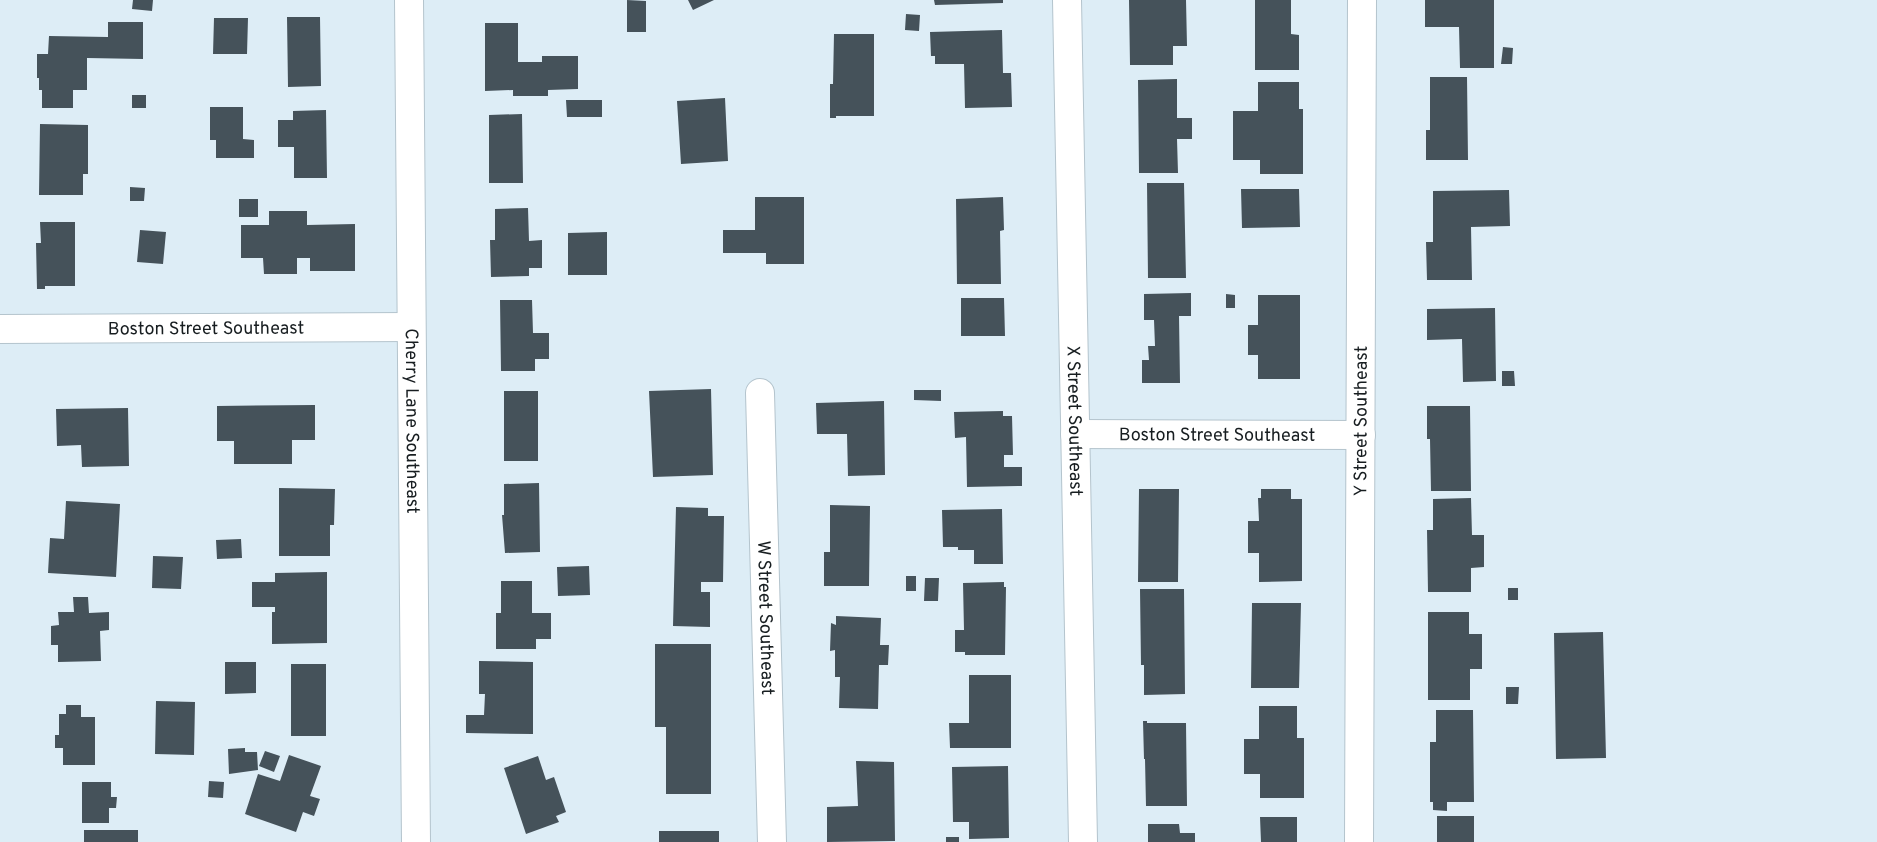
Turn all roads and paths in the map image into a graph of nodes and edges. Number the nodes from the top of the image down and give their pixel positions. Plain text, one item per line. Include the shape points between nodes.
1 (409, 0) edge
2 (1067, 0) edge
3 (1362, 0) edge
4 (411, 327) junction
5 (0, 329) edge
6 (760, 393) dead end
7 (1075, 434) junction
8 (1361, 435) junction
9 (416, 842) edge
10 (772, 842) edge
11 (1083, 842) edge
12 (1359, 842) edge

1 - 4 street, Cherry Lane Southeast
2 - 7 street, X Street Southeast
3 - 8 street, Y Street Southeast
4 - 5 street, Boston Street Southeast
4 - 9 street, Cherry Lane Southeast
6 - 10 street, W Street Southeast
7 - 8 street, Boston Street Southeast
7 - 11 street, X Street Southeast
8 - 12 street, Y Street Southeast

